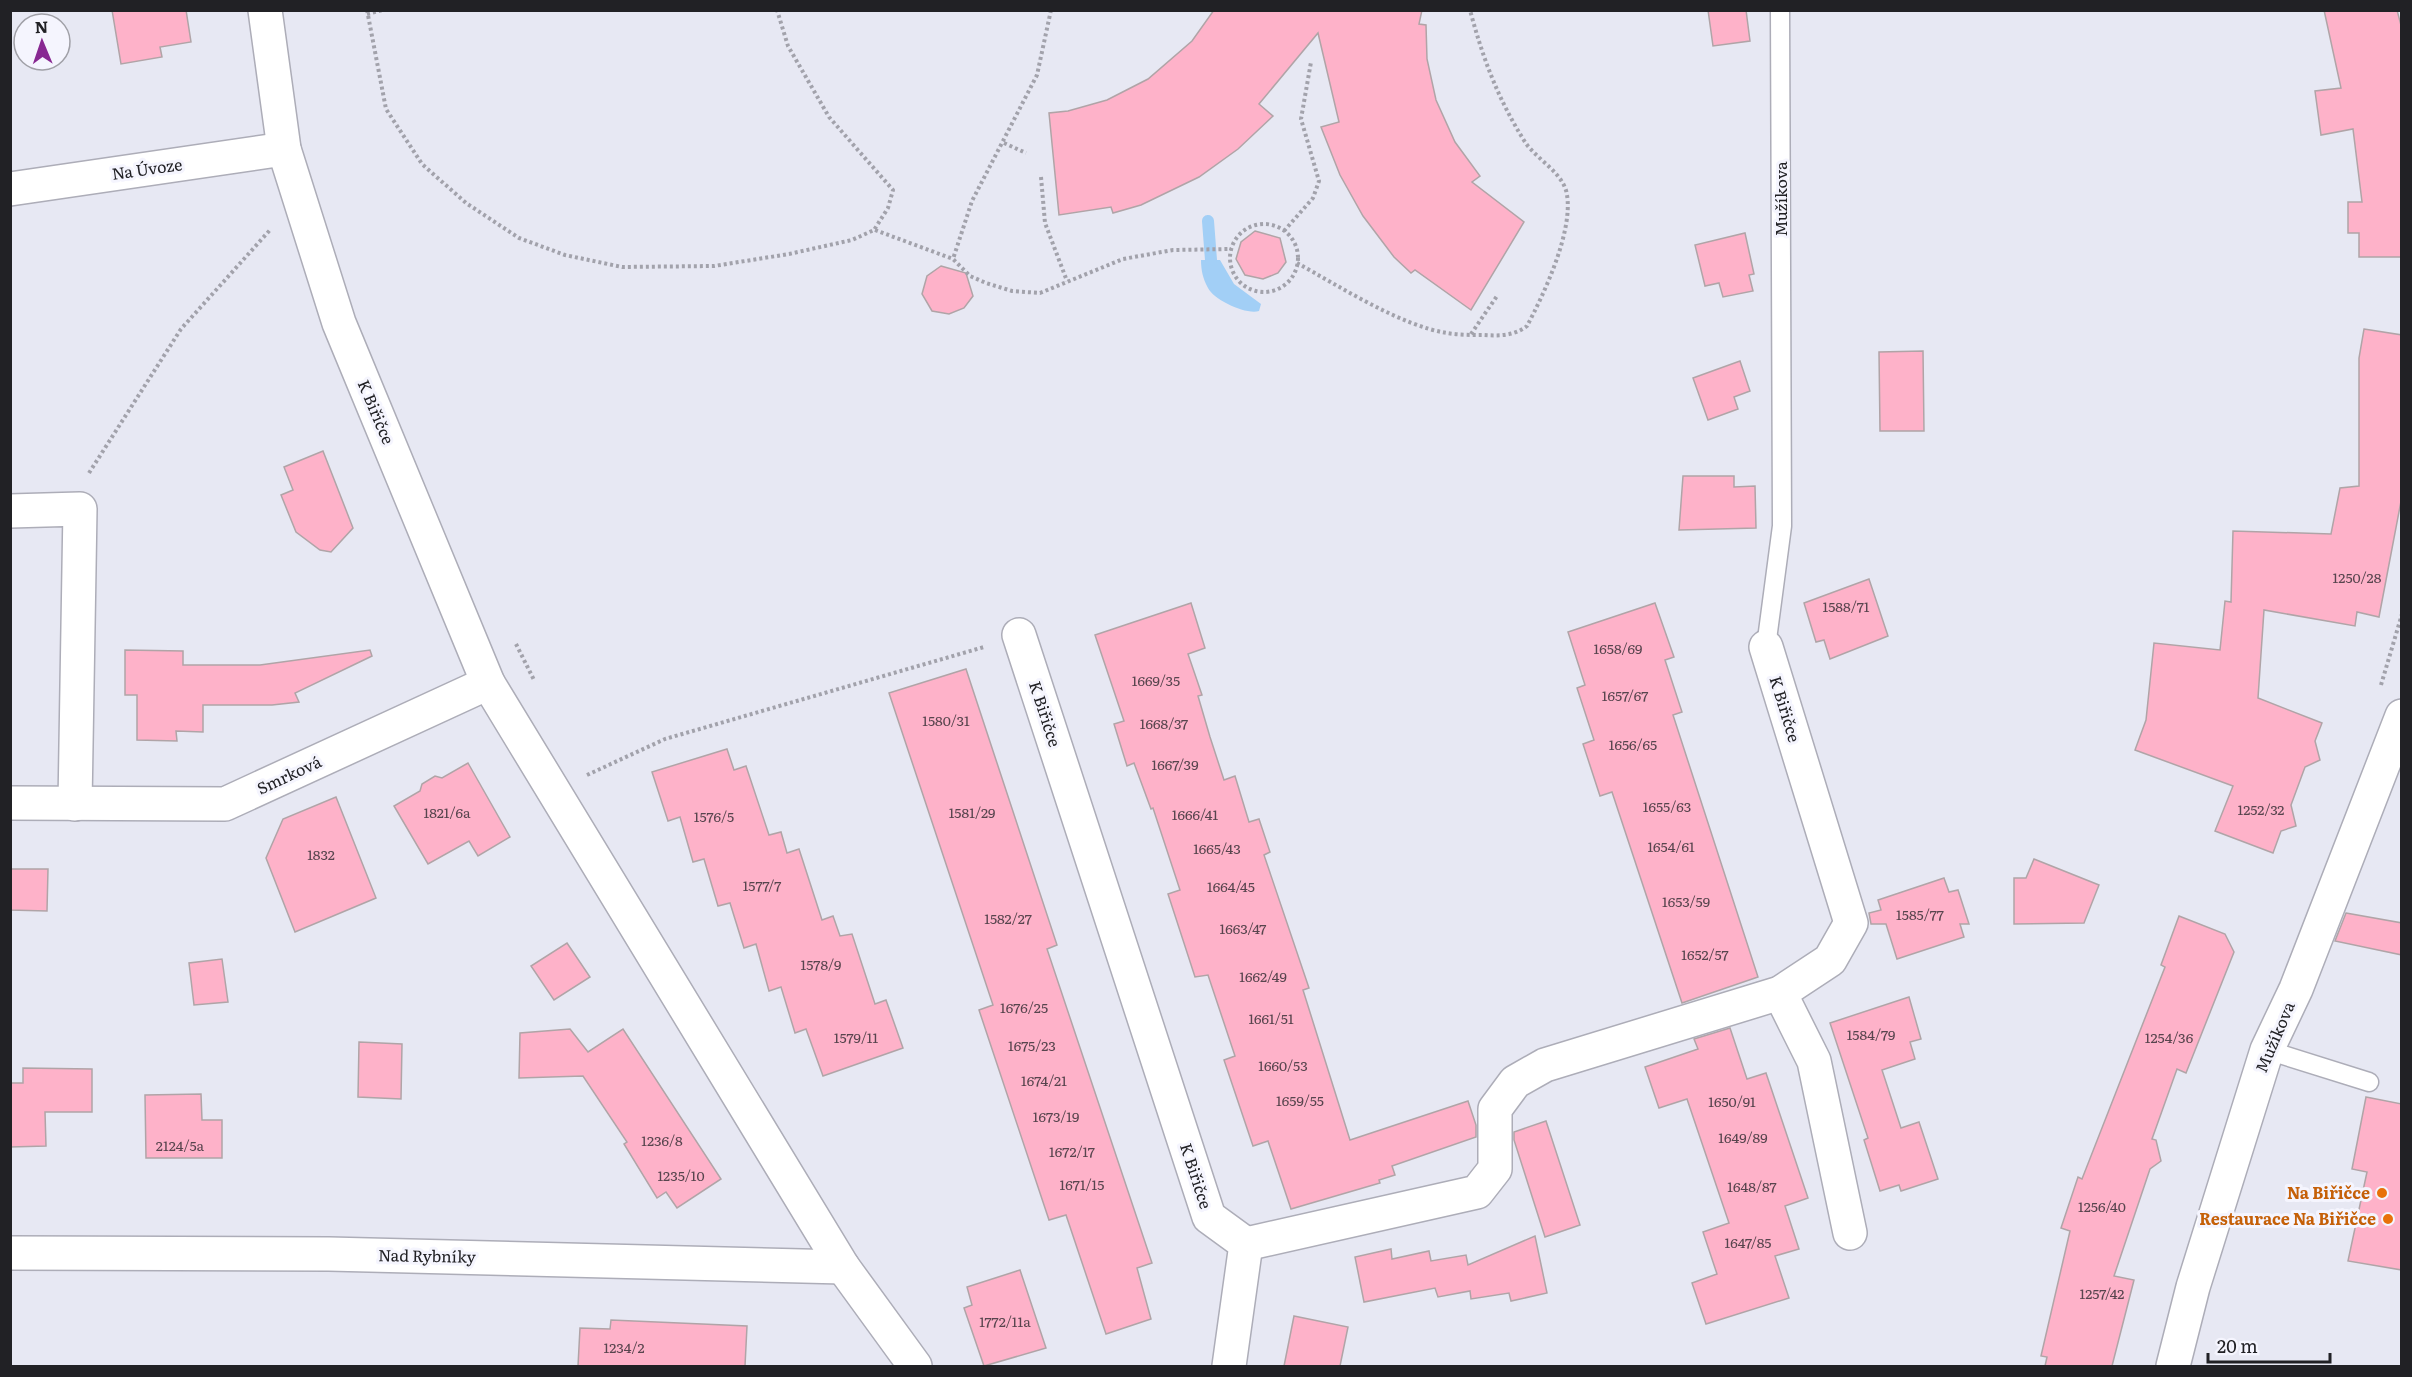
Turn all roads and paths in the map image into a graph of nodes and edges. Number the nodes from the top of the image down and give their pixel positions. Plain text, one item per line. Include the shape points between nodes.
1 (265, 10) edge
2 (383, 10) edge
3 (777, 10) edge
4 (1051, 10) edge
5 (1470, 10) edge
6 (1780, 10) edge
7 (367, 12) edge
8 (1311, 62) dead end
9 (1004, 143) junction
10 (284, 149) junction
11 (1026, 153) dead end
12 (1041, 177) dead end
13 (10, 189) edge
14 (299, 198) junction
15 (874, 230) junction
16 (1284, 231) dead end
17 (1228, 249) junction
18 (952, 259) junction
19 (1297, 263) junction
20 (1067, 281) junction
21 (1497, 296) dead end
22 (1470, 335) junction
23 (1783, 387) joint
24 (80, 509) junction
25 (10, 510) edge
26 (1019, 635) joint
27 (515, 642) dead end
28 (1766, 647) joint
29 (488, 683) junction
30 (535, 683) dead end
31 (2402, 716) edge
32 (554, 791) junction
33 (10, 803) edge
34 (75, 804) junction
35 (1780, 993) junction
36 (2267, 1050) junction
37 (2369, 1082) dead end
38 (1850, 1233) dead end
39 (1246, 1244) junction
40 (10, 1253) edge
41 (843, 1267) junction
42 (915, 1366) edge
43 (1229, 1366) edge
44 (2173, 1366) edge

1 - 10 street, K Biřičce
2 - 7 path
3 - 15 path via 788,46 830,117 893,190 888,208
4 - 9 path via 1037,75
5 - 22 path via 1492,83 1527,144 1558,177 1567,193 1568,209 1556,265 1527,326 1502,336
6 - 23 lane, Mužíkova
7 - 15 path via 386,109 422,164 466,203 519,238 565,255 622,267 714,266 852,240
8 - 16 path via 1301,119 1319,181 1313,198
9 - 11 path
9 - 18 path via 972,201
10 - 13 street, Na Úvoze
10 - 14 street, K Biřičce
12 - 20 path via 1045,223
14 - 24 path via 181,329 85,479
14 - 29 street, K Biřičce via 339,323
15 - 18 path
17 - 19 path via 1245,229 1267,224 1288,233 1297,252
17 - 19 path via 1238,280 1257,291 1288,283
17 - 20 path via 1191,249 1123,259
18 - 20 path via 970,276 1012,291 1040,293
19 - 22 path via 1423,327
21 - 22 path
23 - 28 lane, K Biřičce via 1782,526
24 - 25 street
24 - 34 street
26 - 32 path via 665,739
26 - 39 street, K Biřičce via 1209,1217
27 - 30 path
28 - 35 street, K Biřičce via 1851,923 1830,960
29 - 32 street, K Biřičce
29 - 34 street, Smrková via 225,804
31 - 36 street, Mužíkova via 2296,989
32 - 41 street, K Biřičce
33 - 34 street, Smrková
35 - 38 street via 1814,1061
35 - 39 street, K Biřičce via 1545,1065 1515,1082 1495,1108 1495,1169 1477,1192
36 - 37 lane
36 - 44 street, Mužíkova via 2193,1287
39 - 43 street
40 - 41 street, Nad Rybníky via 329,1254
41 - 42 street, K Biřičce

